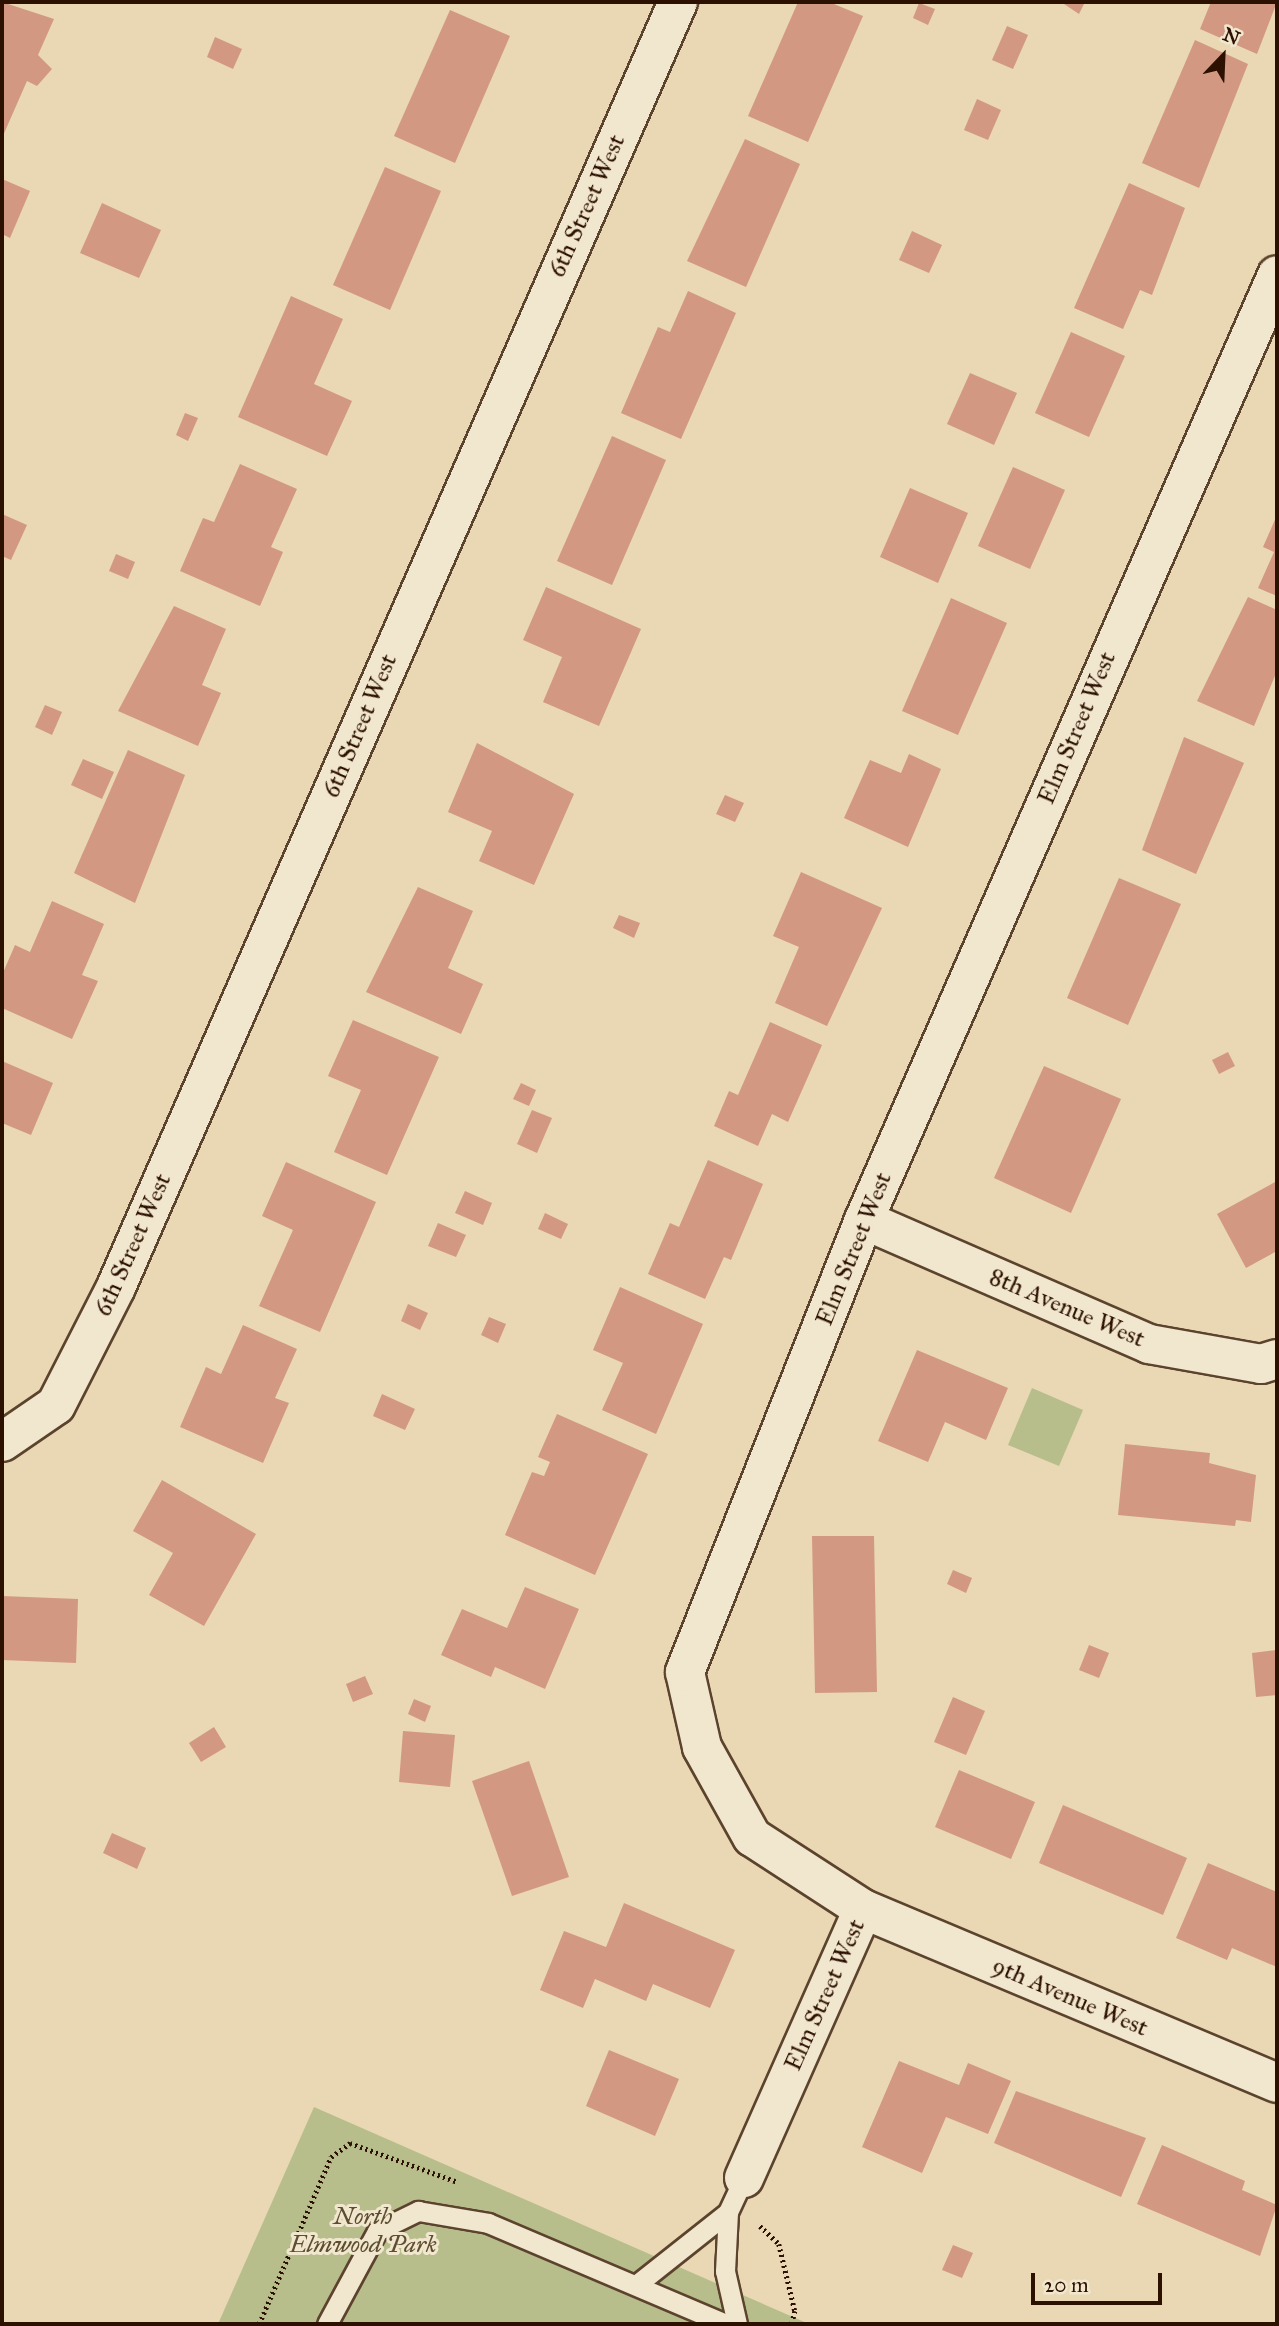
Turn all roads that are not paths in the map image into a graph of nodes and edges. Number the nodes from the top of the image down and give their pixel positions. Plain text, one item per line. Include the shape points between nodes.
1 (678, 2) edge
2 (1277, 275) edge
3 (864, 1220) junction
4 (1277, 1359) edge
5 (10, 1436) edge
6 (863, 1909) junction
7 (1277, 2083) edge
8 (744, 2178) joint
9 (728, 2212) junction
10 (636, 2286) junction
11 (327, 2324) edge
12 (726, 2324) edge
13 (737, 2324) edge

1 - 5 street, 6th Street West via 116,1287 56,1405
2 - 3 street, Elm Street West
3 - 4 street, 8th Avenue West via 1149,1344 1261,1364
3 - 6 street, Elm Street West via 685,1672 702,1747 752,1837
6 - 7 street, 9th Avenue West
6 - 8 street, Elm Street West
8 - 9 lane
9 - 10 lane
9 - 13 lane via 725,2271
10 - 11 lane via 488,2222 418,2211 377,2231
10 - 12 lane

